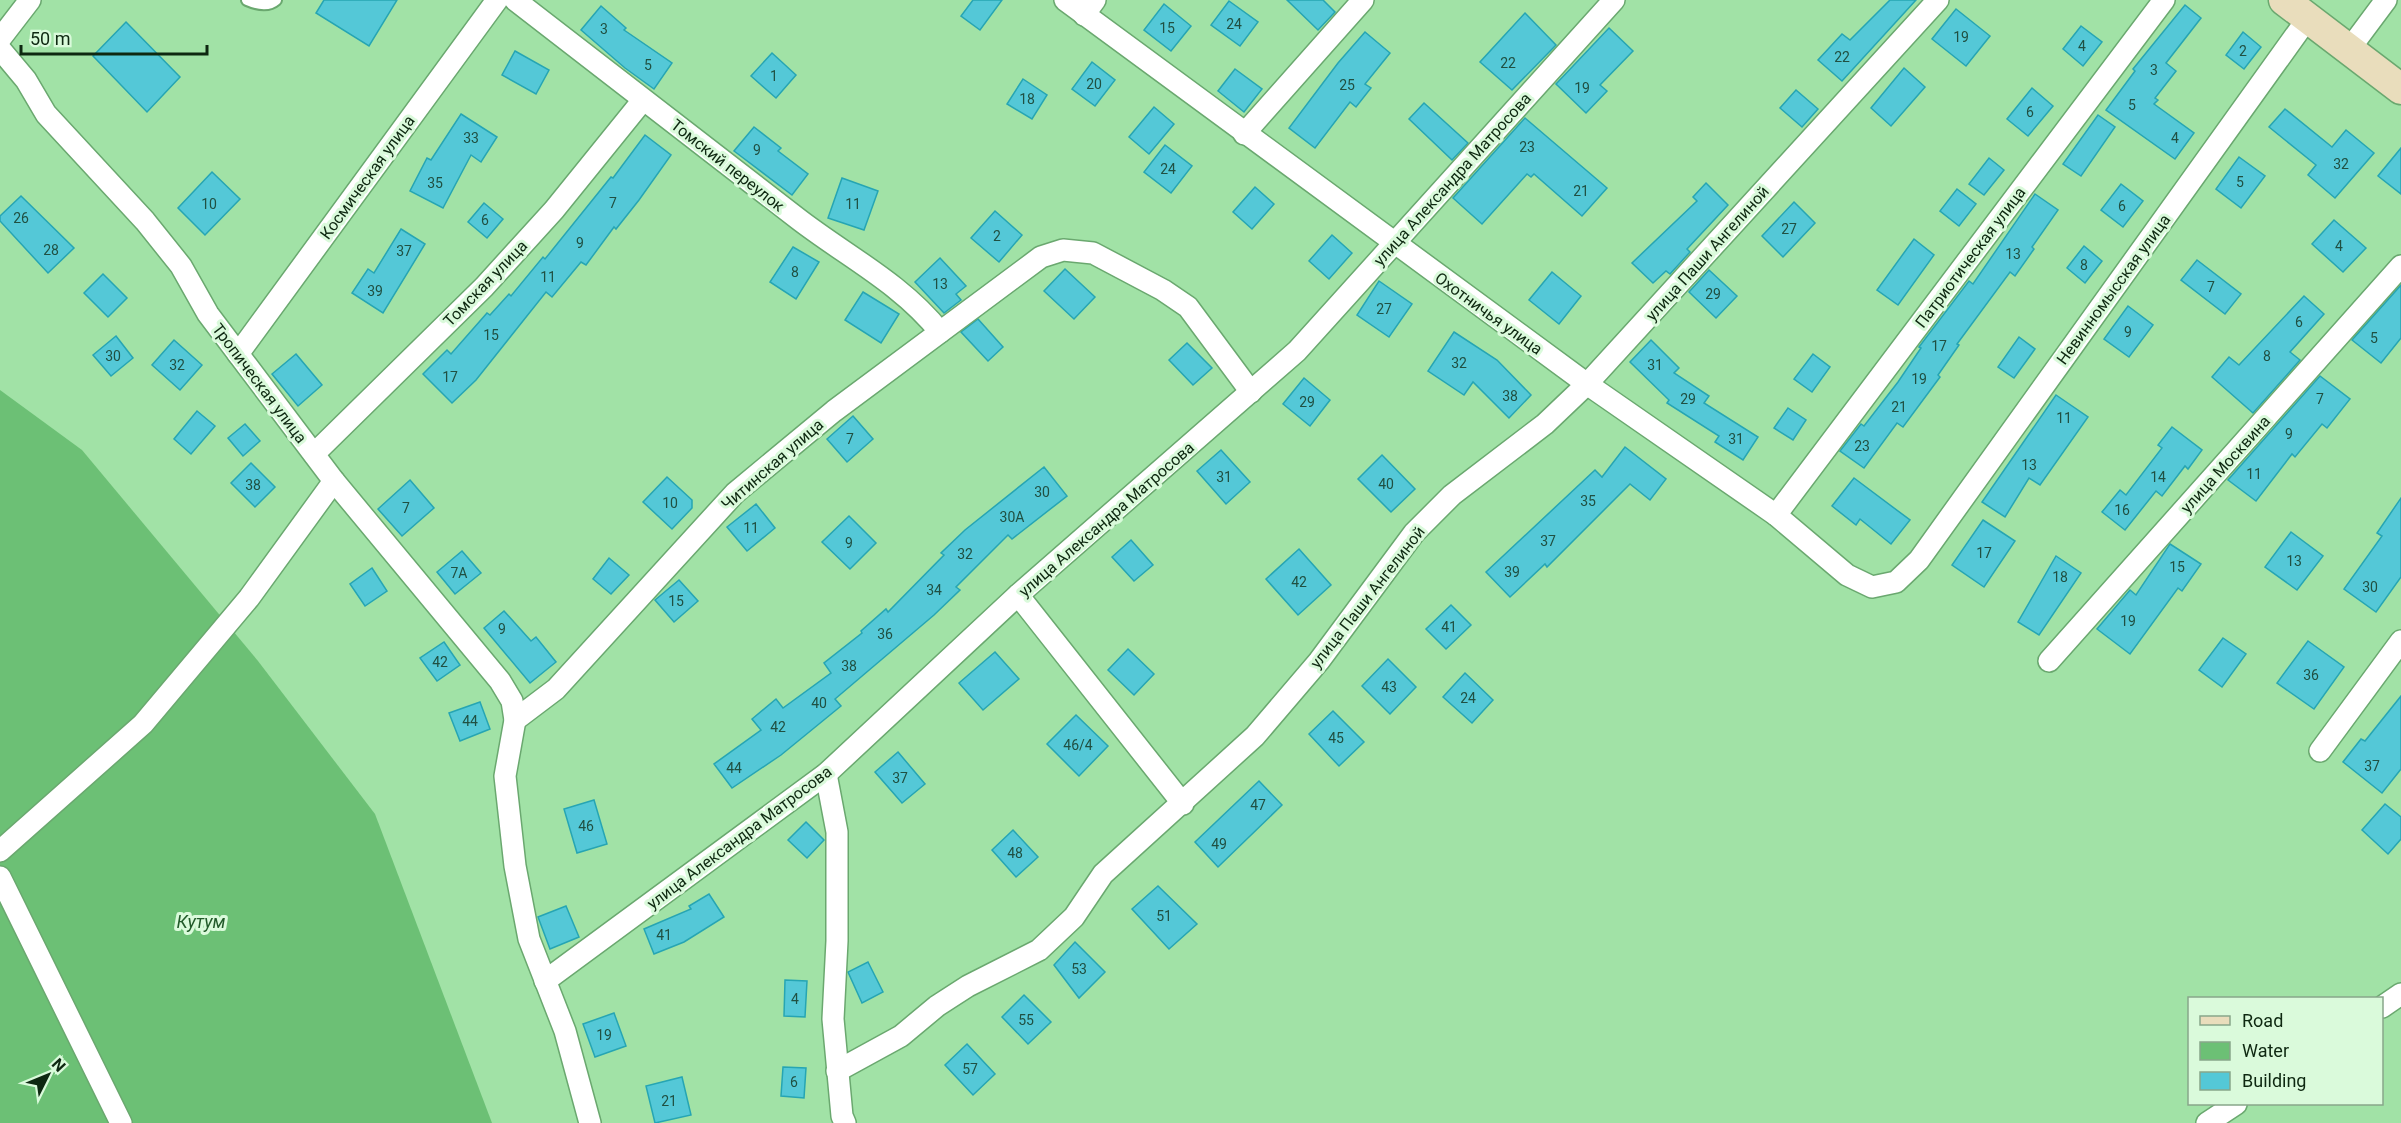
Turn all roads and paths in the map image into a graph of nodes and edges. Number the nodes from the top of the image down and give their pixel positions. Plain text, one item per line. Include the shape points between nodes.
1 (30, 0) edge
2 (247, 0) edge
3 (276, 0) edge
4 (497, 0) edge
5 (515, 0) edge
6 (1065, 0) edge
7 (1363, 0) edge
8 (1614, 0) edge
9 (1938, 0) edge
10 (2164, 0) edge
11 (2284, 0) edge
12 (2386, 0) edge
13 (1089, 7) edge
14 (2308, 18) junction
15 (0, 39) edge
16 (0, 49) edge
17 (2348, 51) junction
18 (2401, 89) edge
19 (643, 100) junction
20 (1245, 134) junction
21 (1395, 243) junction
22 (2401, 266) edge
23 (940, 332) junction
24 (238, 354) junction
25 (1587, 384) junction
26 (1251, 392) junction
27 (314, 454) junction
28 (334, 481) junction
29 (1776, 515) junction
30 (1919, 560) joint
31 (1018, 595) junction
32 (2401, 641) edge
33 (2049, 661) dead end
34 (515, 720) junction
35 (2320, 751) dead end
36 (826, 774) junction
37 (1183, 804) junction
38 (0, 852) edge
39 (0, 877) edge
40 (545, 981) junction
41 (2401, 994) edge
42 (2383, 1006) edge
43 (837, 1071) junction
44 (2234, 1105) edge
45 (843, 1121) edge
46 (121, 1123) edge
47 (590, 1123) edge
48 (2207, 1123) edge

1 - 15 street
2 - 3 lane via 255,4
4 - 24 street, Космическая улица
5 - 19 street, Томский переулок
6 - 13 street, Охотничья улица
7 - 20 street
8 - 21 street, улица Александра Матросова
9 - 25 street, улица Паши Ангелиной
10 - 29 street, Патриотическая улица
11 - 14 main road
12 - 17 street
13 - 20 street, Охотничья улица
14 - 17 main road
14 - 30 street, Невинномысская улица
16 - 24 street, Тропическая улица via 26,80 46,114 181,266 208,314
17 - 18 main road
19 - 23 street, Томский переулок via 800,221 896,287 921,308
19 - 27 street, Томская улица via 554,210 484,287
20 - 21 street, Охотничья улица
21 - 25 street, Охотничья улица
21 - 26 street, улица Александра Матросова via 1297,351
22 - 33 street, улица Москвина
23 - 26 street, Читинская улица via 1041,256 1063,250 1093,253 1163,290 1188,308
23 - 34 street, Читинская улица via 834,411 735,493 556,689
24 - 27 street, Тропическая улица
25 - 29 street, Охотничья улица
25 - 37 street, улица Паши Ангелиной via 1545,424 1452,495 1414,533 1318,661 1255,736
26 - 31 street, улица Александра Матросова
27 - 28 street, Тропическая улица
28 - 34 street, Тропическая улица via 501,681 512,701
28 - 38 street via 233,616 142,724
29 - 30 street, Охотничья улица via 1847,575 1872,586 1896,582
31 - 36 street, улица Александра Матросова
31 - 37 street
32 - 35 street
34 - 40 street via 505,776 515,866 529,939
36 - 40 street, улица Александра Матросова
36 - 43 street via 837,832 833,1019
37 - 43 street, улица Паши Ангелиной via 1104,874 1074,917 1039,950 968,986 901,1036
39 - 46 street
40 - 47 street via 566,1031
41 - 42 street
43 - 45 street
44 - 48 street

